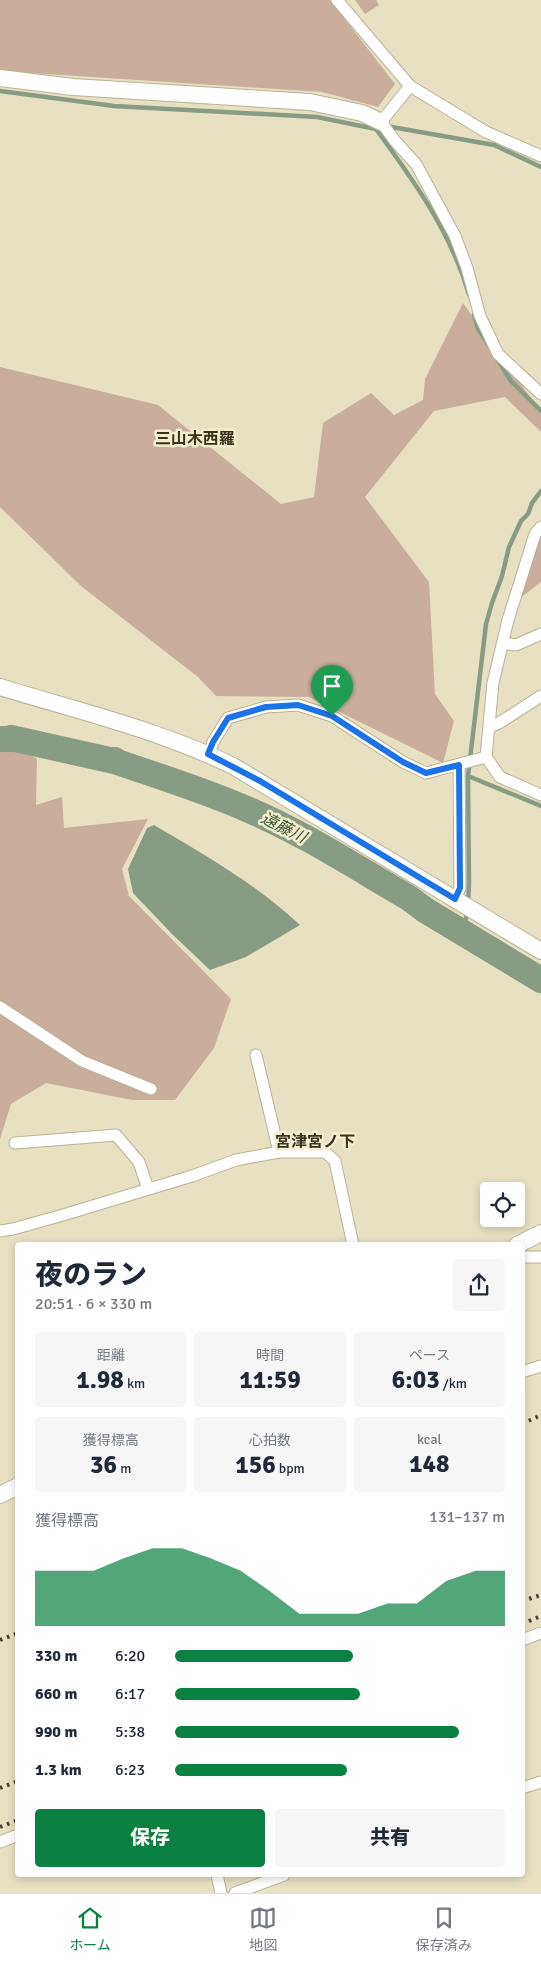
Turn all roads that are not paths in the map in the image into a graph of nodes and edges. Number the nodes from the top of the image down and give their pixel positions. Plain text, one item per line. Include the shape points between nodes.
1 (337, 0) edge
2 (0, 78) edge
3 (410, 86) junction
4 (381, 122) junction
5 (541, 156) edge
6 (541, 394) edge
7 (541, 527) edge
8 (541, 634) edge
9 (503, 643) junction
10 (0, 686) edge
11 (541, 696) edge
12 (490, 727) junction
13 (208, 754) junction
14 (483, 758) junction
15 (462, 764) junction
16 (541, 795) edge
17 (455, 899) junction
18 (541, 950) edge
19 (0, 1007) edge
20 (256, 1055) dead end
21 (151, 1089) dead end
22 (15, 1143) dead end
23 (279, 1152) junction
24 (148, 1189) junction
25 (0, 1230) edge
26 (541, 1233) edge
27 (352, 1242) edge
28 (522, 1242) edge
29 (525, 1257) edge
30 (541, 1257) edge
31 (541, 1366) edge
32 (525, 1371) edge
33 (15, 1488) edge
34 (0, 1495) edge
35 (541, 1633) edge
36 (525, 1639) edge
37 (541, 1782) edge
38 (525, 1787) edge
39 (15, 1836) edge
40 (0, 1842) edge
41 (217, 1877) edge
42 (279, 1877) edge
43 (221, 1893) edge
44 (235, 1893) edge

1 - 3 street
2 - 4 street via 73,87 310,102 362,113
3 - 4 street
3 - 5 street via 486,132
4 - 6 street via 416,164 455,236 480,316 498,354
7 - 9 street via 535,534
8 - 9 street via 516,645
9 - 12 street via 493,683
10 - 13 street via 144,730
11 - 12 street
12 - 14 street
13 - 15 street via 228,718 266,707 298,705 332,716 403,762 426,773
13 - 17 street via 260,781
14 - 15 street
14 - 16 street via 500,777
15 - 17 street via 460,888
17 - 18 street
19 - 21 street via 82,1061
20 - 23 street
22 - 24 street via 116,1135 139,1162
23 - 24 street via 236,1160
23 - 27 street via 325,1152 335,1161
24 - 25 street via 13,1229
26 - 28 street
29 - 30 street
31 - 32 street
33 - 34 street
35 - 36 street
37 - 38 street
39 - 40 street
41 - 43 street
42 - 44 street

